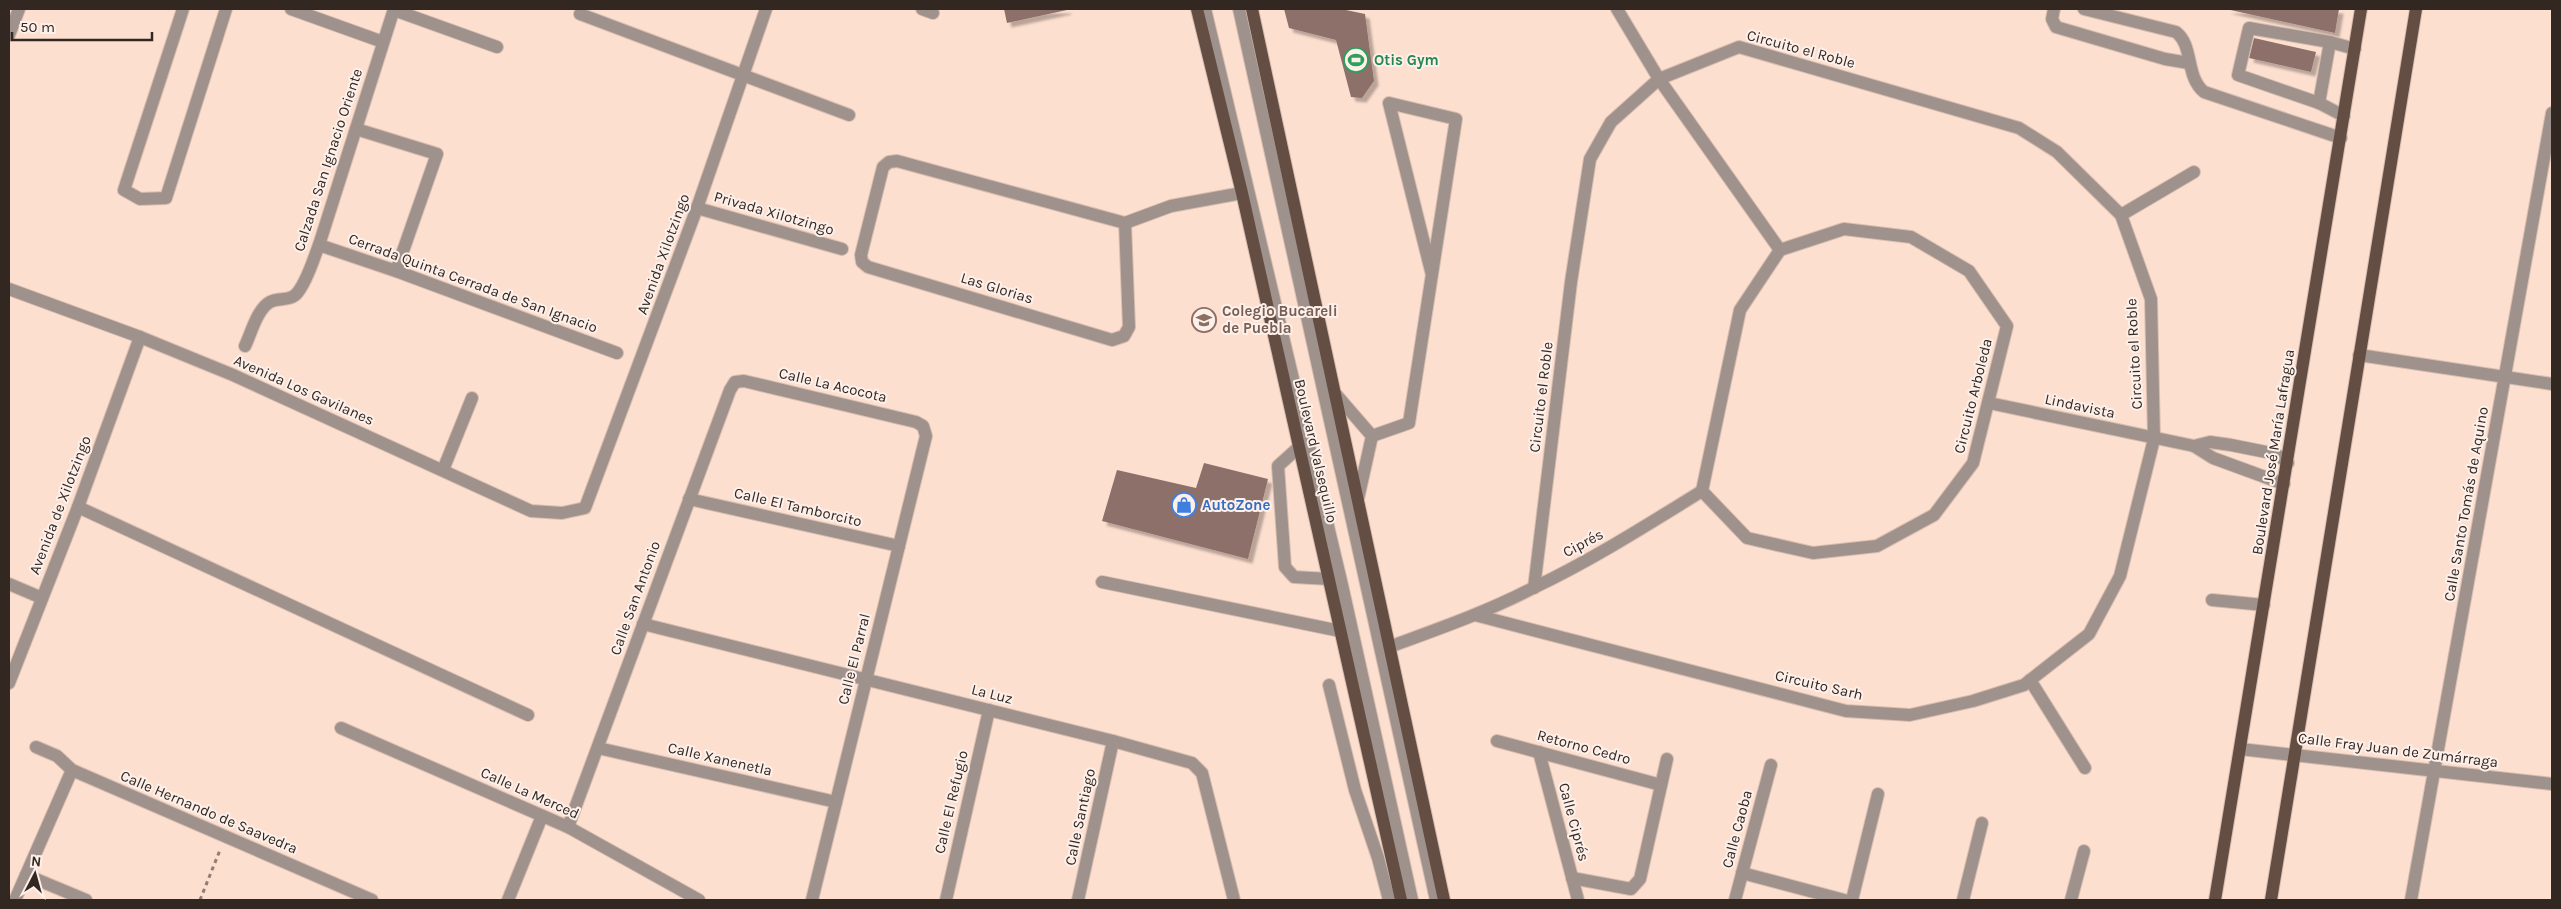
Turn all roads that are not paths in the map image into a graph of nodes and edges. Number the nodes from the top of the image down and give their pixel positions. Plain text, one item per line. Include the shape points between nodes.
1 (19, 9) edge
2 (183, 9) edge
3 (226, 9) edge
4 (291, 9) edge
5 (394, 9) edge
6 (766, 9) edge
7 (1197, 9) edge
8 (1205, 9) edge
9 (1239, 9) edge
10 (1252, 9) edge
11 (1617, 9) edge
12 (2054, 9) edge
13 (2084, 9) edge
14 (2361, 9) edge
15 (2416, 9) edge
16 (580, 14) dead end
17 (9, 36) edge
18 (383, 42) junction
19 (2330, 42) junction
20 (496, 47) dead end
21 (2354, 49) junction
22 (2189, 63) junction
23 (743, 76) junction
24 (1659, 80) junction
25 (2319, 103) junction
26 (2552, 113) edge
27 (849, 115) dead end
28 (2344, 116) junction
29 (356, 129) junction
30 (2341, 138) junction
31 (2194, 172) dead end
32 (1242, 193) junction
33 (697, 208) junction
34 (2121, 214) junction
35 (1125, 223) junction
36 (319, 245) junction
37 (842, 249) dead end
38 (1780, 250) junction
39 (396, 271) junction
40 (1432, 275) junction
41 (9, 289) edge
42 (140, 337) junction
43 (245, 346) dead end
44 (617, 353) dead end
45 (2360, 355) junction
46 (2505, 377) junction
47 (735, 382) joint
48 (2552, 384) edge
49 (1333, 391) junction
50 (472, 398) dead end
51 (1989, 403) junction
52 (923, 426) joint
53 (1372, 436) junction
54 (2154, 438) junction
55 (2194, 446) junction
56 (1299, 447) junction
57 (2288, 463) junction
58 (443, 470) junction
59 (2284, 484) junction
60 (1702, 491) junction
61 (689, 499) junction
62 (1358, 499) junction
63 (78, 507) junction
64 (584, 508) joint
65 (899, 546) junction
66 (1329, 580) junction
67 (1102, 582) dead end
68 (9, 584) edge
69 (1534, 588) junction
70 (42, 598) junction
71 (2212, 600) dead end
72 (2264, 605) junction
73 (1476, 615) junction
74 (643, 624) junction
75 (1340, 631) junction
76 (1389, 647) junction
77 (866, 680) junction
78 (2030, 680) junction
79 (9, 682) edge
80 (1329, 685) dead end
81 (989, 710) junction
82 (528, 715) dead end
83 (341, 728) dead end
84 (1113, 741) junction
85 (1497, 741) dead end
86 (36, 748) dead end
87 (598, 748) junction
88 (2240, 748) junction
89 (1539, 752) junction
90 (2294, 754) junction
91 (1667, 760) dead end
92 (1771, 765) dead end
93 (2085, 768) dead end
94 (72, 770) junction
95 (2434, 770) junction
96 (2552, 784) edge
97 (1661, 785) junction
98 (1878, 794) dead end
99 (836, 802) junction
100 (542, 816) junction
101 (1982, 823) dead end
102 (568, 827) junction
103 (2084, 851) dead end
104 (1391, 854) junction
105 (1378, 858) junction
106 (1742, 873) junction
107 (26, 875) junction
108 (1572, 878) junction
109 (15, 900) edge
110 (86, 900) edge
111 (372, 900) edge
112 (508, 900) edge
113 (699, 900) edge
114 (812, 900) edge
115 (946, 900) edge
116 (1078, 900) edge
117 (1234, 900) edge
118 (1389, 900) edge
119 (1401, 900) edge
120 (1412, 900) edge
121 (1436, 900) edge
122 (1444, 900) edge
123 (1578, 900) edge
124 (1735, 900) edge
125 (1844, 900) edge
126 (1852, 900) edge
127 (1963, 900) edge
128 (2071, 900) edge
129 (2215, 900) edge
130 (2271, 900) edge
131 (2411, 900) edge

1 - 17 street
2 - 3 street via 124,190 140,199 166,198
4 - 18 street
5 - 18 street, Calzada San Ignacio Oriente
5 - 20 street
6 - 23 street, Avenida Xilotzingo
7 - 32 main road, Boulevard Valsequillo
8 - 120 street via 1342,585
9 - 121 street
10 - 49 main road, Boulevard Valsequillo
11 - 24 street
12 - 22 street via 2052,19 2056,27 2164,59
13 - 22 street via 2176,32 2184,38
14 - 21 main road, Boulevard José María Lafragua
15 - 45 main road
16 - 23 street
18 - 29 street, Calzada San Ignacio Oriente
19 - 21 street
19 - 25 street
19 - 25 street via 2249,28 2238,76
21 - 28 main road, Boulevard José María Lafragua
22 - 30 street via 2196,85 2204,92
23 - 27 street
23 - 33 street, Avenida Xilotzingo
24 - 34 street, Circuito el Roble via 1739,47 2019,128 2057,152
24 - 38 street
24 - 69 street, Circuito el Roble via 1611,122 1590,159 1571,282
25 - 28 street
26 - 46 street, Calle Santo Tomás de Aquino
28 - 30 main road, Boulevard José María Lafragua
29 - 36 street, Calzada San Ignacio Oriente
29 - 39 street via 437,154
30 - 57 main road, Boulevard José María Lafragua
31 - 34 street
32 - 35 street via 1171,206
32 - 56 main road, Boulevard Valsequillo
33 - 37 street, Privada Xilotzingo
33 - 64 street, Avenida Xilotzingo
34 - 54 street, Circuito el Roble via 2150,299
35 - 35 street, Las Glorias via 1129,327 1124,336 1112,340 868,267 862,262 861,255 883,167 897,161
36 - 39 street, Cerrada Quinta Cerrada de San Ignacio
36 - 43 street, Calzada San Ignacio Oriente via 298,294 289,299 272,300 264,306
38 - 51 street, Circuito Arboleda via 1844,229 1911,237 1969,271 2007,326
38 - 60 street via 1740,310
39 - 44 street, Cerrada Quinta Cerrada de San Ignacio
40 - 40 street via 1456,119 1389,103 1396,131
40 - 53 street via 1409,424
41 - 42 street, Avenida Los Gavilanes
42 - 58 street, Avenida Los Gavilanes via 233,375
42 - 63 street, Avenida de Xilotzingo
45 - 46 street
45 - 90 main road
46 - 48 street
46 - 95 street, Calle Santo Tomás de Aquino
47 - 52 street, Calle La Acocota via 744,381
47 - 61 street, Calle San Antonio
49 - 53 street
49 - 62 main road, Boulevard Valsequillo
50 - 58 street
51 - 54 street, Lindavista
51 - 60 street, Circuito Arboleda via 1973,463 1934,515 1877,546 1812,553 1747,538
52 - 65 street, Calle El Parral via 926,436
53 - 62 street
54 - 55 street, Lindavista
54 - 78 street, Circuito Sarh via 2120,576 2089,634
55 - 57 street, Lindavista via 2210,442 2231,445 2276,454
55 - 59 street, Lindavista via 2213,458
56 - 66 main road, Boulevard Valsequillo
56 - 66 street via 1278,466 1285,567 1294,577
57 - 59 main road, Boulevard José María Lafragua
58 - 64 street, Avenida Los Gavilanes via 531,511 562,513
59 - 72 main road, Boulevard José María Lafragua
60 - 69 street, Ciprés via 1622,541
61 - 65 street, Calle El Tamborcito
61 - 74 street, Calle San Antonio
62 - 76 main road, Boulevard Valsequillo
63 - 70 street, Avenida de Xilotzingo
63 - 82 street
65 - 77 street, Calle El Parral
66 - 75 main road, Boulevard Valsequillo
67 - 75 street
68 - 70 street
69 - 73 street, Ciprés
70 - 79 street, Avenida de Xilotzingo
71 - 72 street
72 - 88 main road, Boulevard José María Lafragua
73 - 76 street
73 - 78 street, Circuito Sarh via 1846,711 1910,715 1981,698 2024,685
74 - 77 street, La Luz
74 - 87 street, Calle San Antonio
75 - 104 main road, Boulevard Valsequillo
76 - 122 main road, Boulevard Valsequillo
77 - 81 street, La Luz
77 - 99 street, Calle El Parral
78 - 93 street
80 - 105 street via 1355,790
81 - 84 street, La Luz
81 - 115 street, Calle El Refugio
83 - 100 street, Calle La Merced
84 - 116 street, Calle Santiago
84 - 117 street, La Luz via 1198,767
85 - 89 street, Retorno Cedro
86 - 94 street, Calle Hernando de Saavedra via 57,756
87 - 99 street, Calle Xanenetla
87 - 102 street, Calle San Antonio
88 - 90 street, Calle Fray Juan de Zumárraga
88 - 129 main road, Boulevard José María Lafragua
89 - 97 street, Retorno Cedro
89 - 108 street, Calle Ciprés
90 - 95 street, Calle Fray Juan de Zumárraga
90 - 130 main road
91 - 97 street
92 - 106 street, Calle Caoba
94 - 107 street
94 - 111 street, Calle Hernando de Saavedra
95 - 96 street, Calle Fray Juan de Zumárraga
95 - 131 street, Calle Santo Tomás de Aquino
97 - 108 street via 1637,884 1631,889
98 - 126 street
99 - 114 street, Calle El Parral
100 - 102 street, Calle La Merced
100 - 112 street
101 - 127 street
102 - 113 street, Calle La Merced
103 - 128 street
104 - 105 street
104 - 119 main road, Boulevard Valsequillo
105 - 118 street
106 - 124 street, Calle Caoba
106 - 125 street
107 - 109 street
107 - 110 street
108 - 123 street, Calle Ciprés

